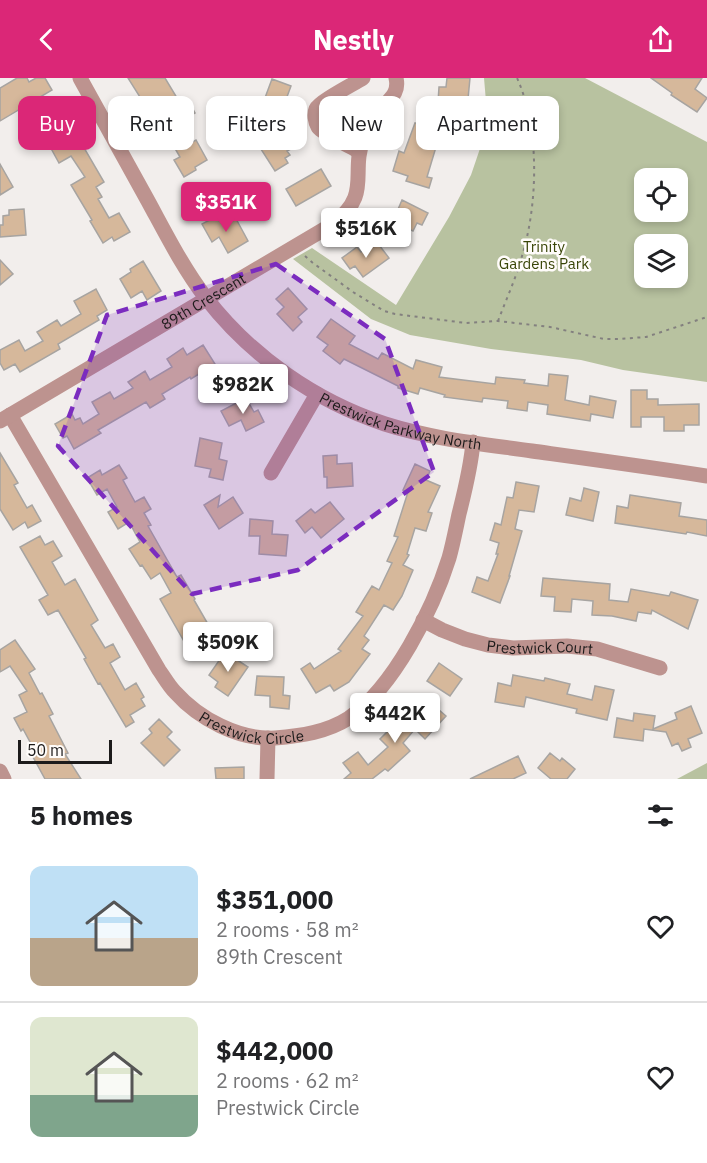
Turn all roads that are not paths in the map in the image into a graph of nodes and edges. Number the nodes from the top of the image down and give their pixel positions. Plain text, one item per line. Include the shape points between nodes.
1 (80, 78) edge
2 (363, 78) edge
3 (396, 78) edge
4 (358, 151) junction
5 (207, 299) junction
6 (317, 394) junction
7 (5, 418) edge
8 (473, 442) junction
9 (271, 473) dead end
10 (707, 476) edge
11 (423, 620) junction
12 (660, 668) dead end
13 (268, 738) junction
14 (0, 771) edge
15 (4, 779) edge
16 (267, 779) edge

1 - 5 street, Prestwick Parkway North via 190,276
2 - 4 street via 325,101 317,108 315,117 317,126
3 - 4 street, 89th Crescent via 393,96 377,113
4 - 5 street, 89th Crescent via 357,192 344,216
5 - 6 street, Prestwick Parkway North via 254,349
5 - 7 street, 89th Crescent
6 - 8 street, Prestwick Parkway North via 386,424
6 - 9 street
7 - 13 street, Prestwick Circle via 175,692 218,725 244,735
8 - 10 street, Prestwick Parkway North
8 - 11 street, Prestwick Circle via 471,468 449,557
11 - 12 street, Prestwick Court via 488,645 597,649
11 - 13 street, Prestwick Circle via 388,681 348,718 324,730
13 - 16 street
14 - 15 street

